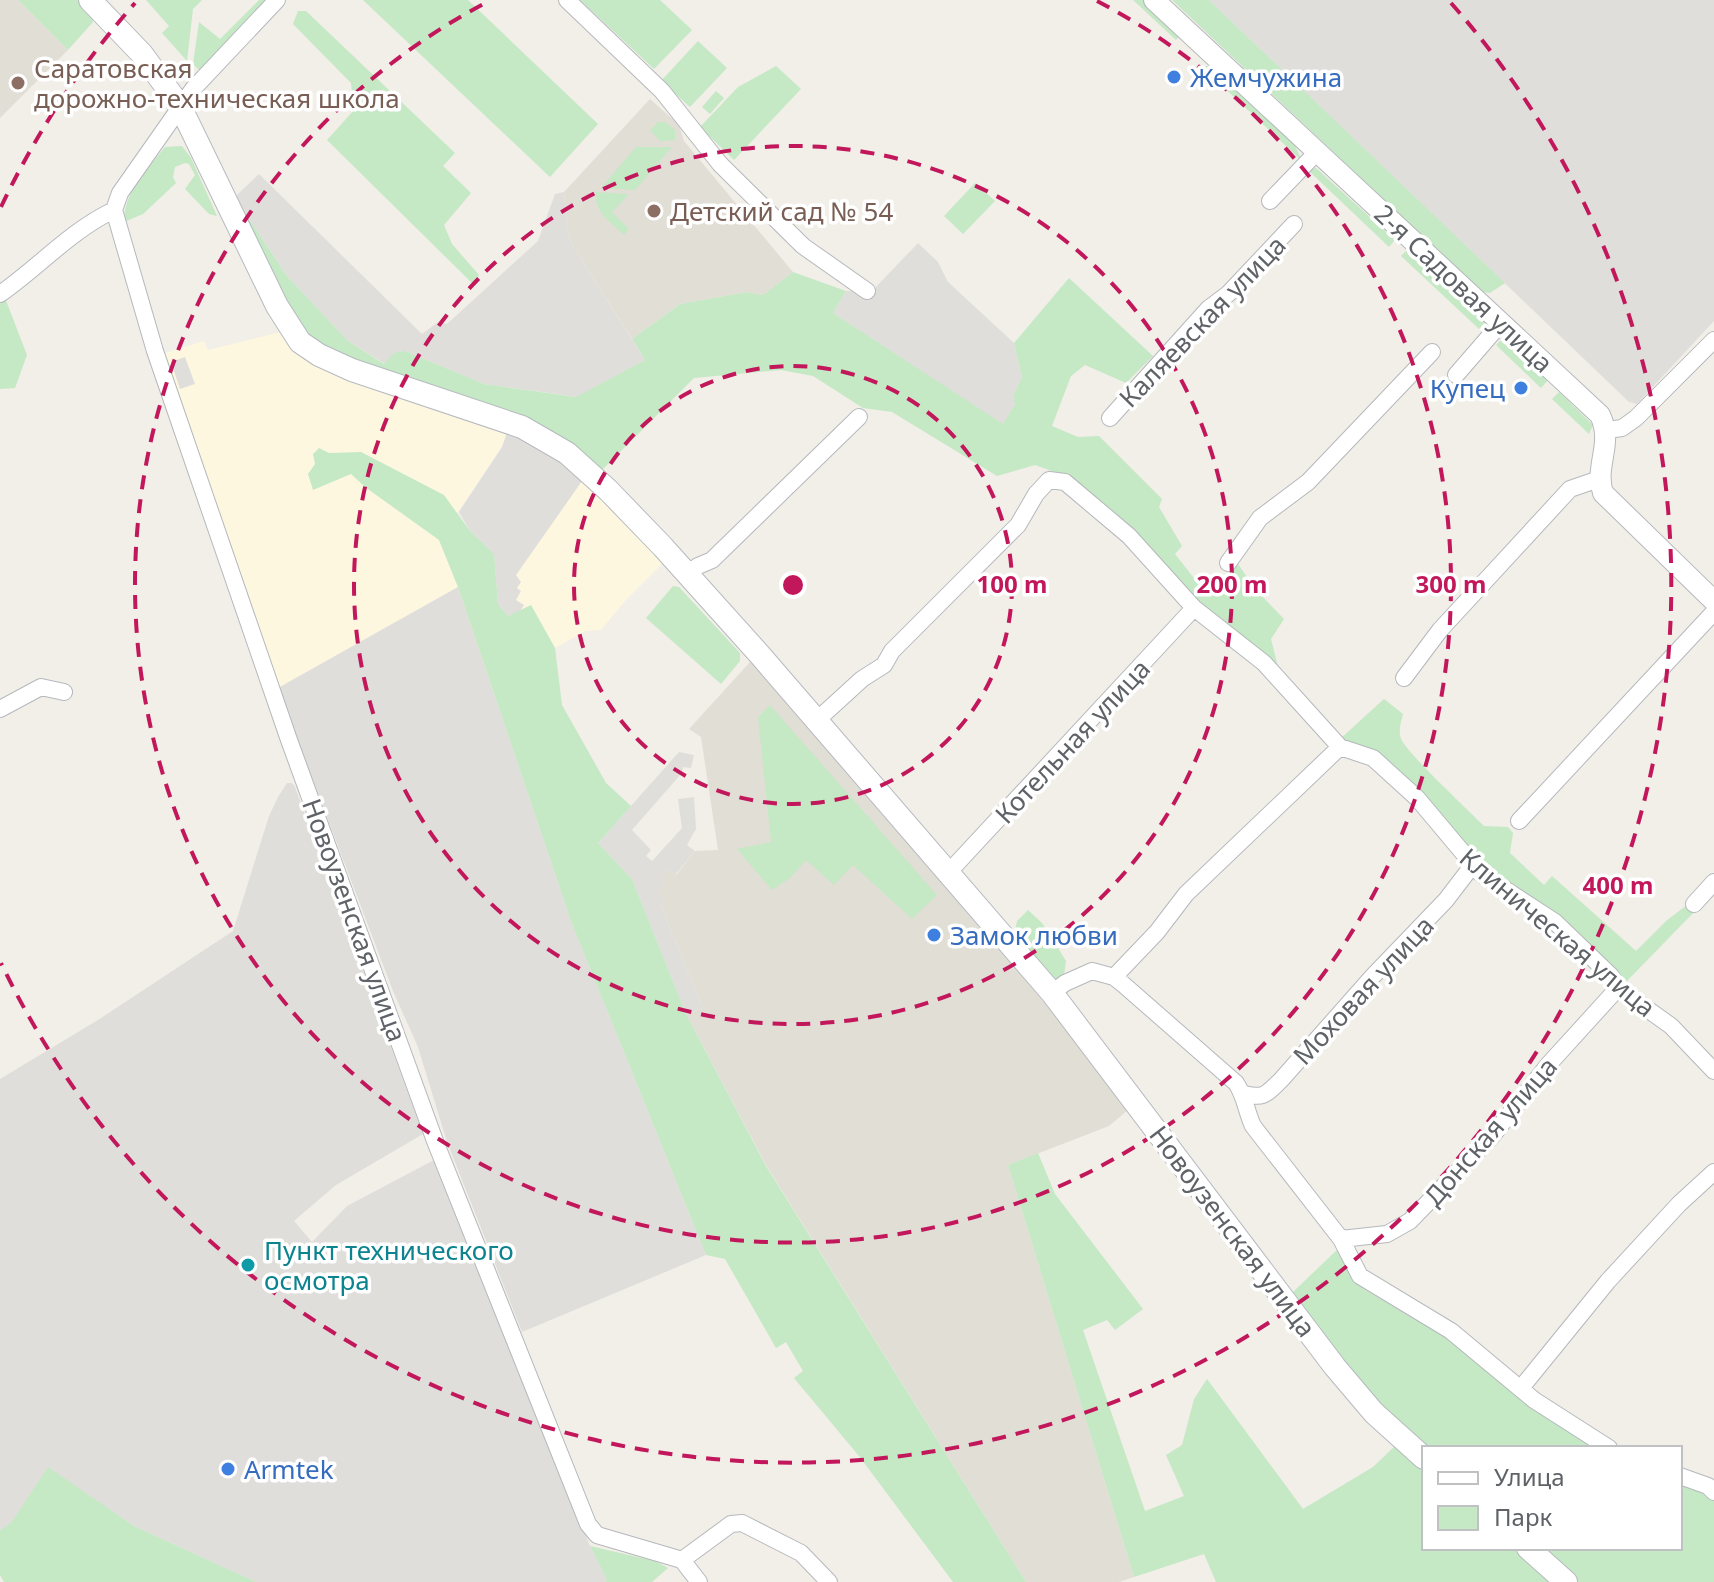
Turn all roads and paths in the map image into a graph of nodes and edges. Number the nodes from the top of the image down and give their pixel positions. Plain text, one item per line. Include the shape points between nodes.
1 (90, 0) edge
2 (277, 0) edge
3 (567, 0) edge
4 (1154, 0) edge
5 (180, 106) junction
6 (1318, 151) junction
7 (1270, 201) dead end
8 (114, 210) junction
9 (1294, 224) dead end
10 (867, 291) dead end
11 (0, 294) edge
12 (1501, 323) junction
13 (1714, 340) edge
14 (1432, 352) dead end
15 (1456, 375) dead end
16 (859, 417) dead end
17 (1110, 418) dead end
18 (1607, 430) junction
19 (1599, 479) junction
20 (1228, 563) dead end
21 (687, 574) junction
22 (1714, 601) edge
23 (1194, 608) junction
24 (1714, 612) edge
25 (1404, 678) dead end
26 (64, 692) dead end
27 (0, 709) edge
28 (816, 721) junction
29 (1340, 747) junction
30 (1519, 821) dead end
31 (1472, 866) junction
32 (948, 873) junction
33 (1714, 882) edge
34 (1694, 904) dead end
35 (1114, 977) junction
36 (1618, 988) junction
37 (1052, 993) junction
38 (1714, 1071) edge
39 (1244, 1094) junction
40 (1714, 1172) edge
41 (1341, 1239) junction
42 (1521, 1388) junction
43 (1606, 1446) edge
44 (1422, 1456) edge
45 (1682, 1477) edge
46 (1712, 1486) edge
47 (1530, 1550) edge
48 (682, 1560) junction
49 (699, 1582) edge
50 (829, 1582) edge
51 (1566, 1582) edge

1 - 5 main road, Новоузенская улица via 148,61
2 - 5 street
3 - 10 street via 662,91 720,164 803,246
4 - 6 street, 2-я Садовая улица
5 - 8 street via 120,193
5 - 21 main road, Новоузенская улица via 277,306 300,342 352,370 546,439 608,490
6 - 7 street
6 - 12 street, 2-я Садовая улица
8 - 11 street via 65,240
8 - 48 street, Новоузенская улица via 159,365 298,766 435,1141 588,1524 597,1535
9 - 17 street, Каляевская улица
12 - 15 street
12 - 18 street, 2-я Садовая улица via 1600,415
13 - 18 street via 1636,418
14 - 20 street via 1308,482 1260,518
16 - 21 street via 712,560
18 - 19 street
19 - 22 street via 1603,493
19 - 25 street via 1570,489 1440,630
21 - 28 main road, Новоузенская улица
23 - 28 street, Клиническая улица via 1129,536 1065,482 1049,480 1018,525 884,665
23 - 29 street, Клиническая улица via 1264,663
23 - 32 street, Котельная улица
24 - 30 street
26 - 27 street via 41,687
28 - 32 main road, Новоузенская улица
29 - 31 street, Клиническая улица via 1373,758 1417,798
29 - 35 street via 1186,894
31 - 36 street, Клиническая улица via 1555,922
31 - 39 street, Моховая улица via 1281,1080 1259,1098
32 - 37 main road, Новоузенская улица
33 - 34 street
35 - 37 street via 1092,971
35 - 39 street
36 - 38 street, Клиническая улица via 1671,1026
36 - 41 street, Донская улица via 1493,1135 1410,1221 1387,1234
37 - 44 main road, Новоузенская улица via 1335,1367 1374,1413
39 - 41 street via 1253,1126
40 - 42 street via 1608,1281
41 - 42 street via 1360,1276 1451,1331
42 - 43 street
45 - 46 street
47 - 51 main road
48 - 49 street
48 - 50 street via 731,1524 742,1523 801,1553

